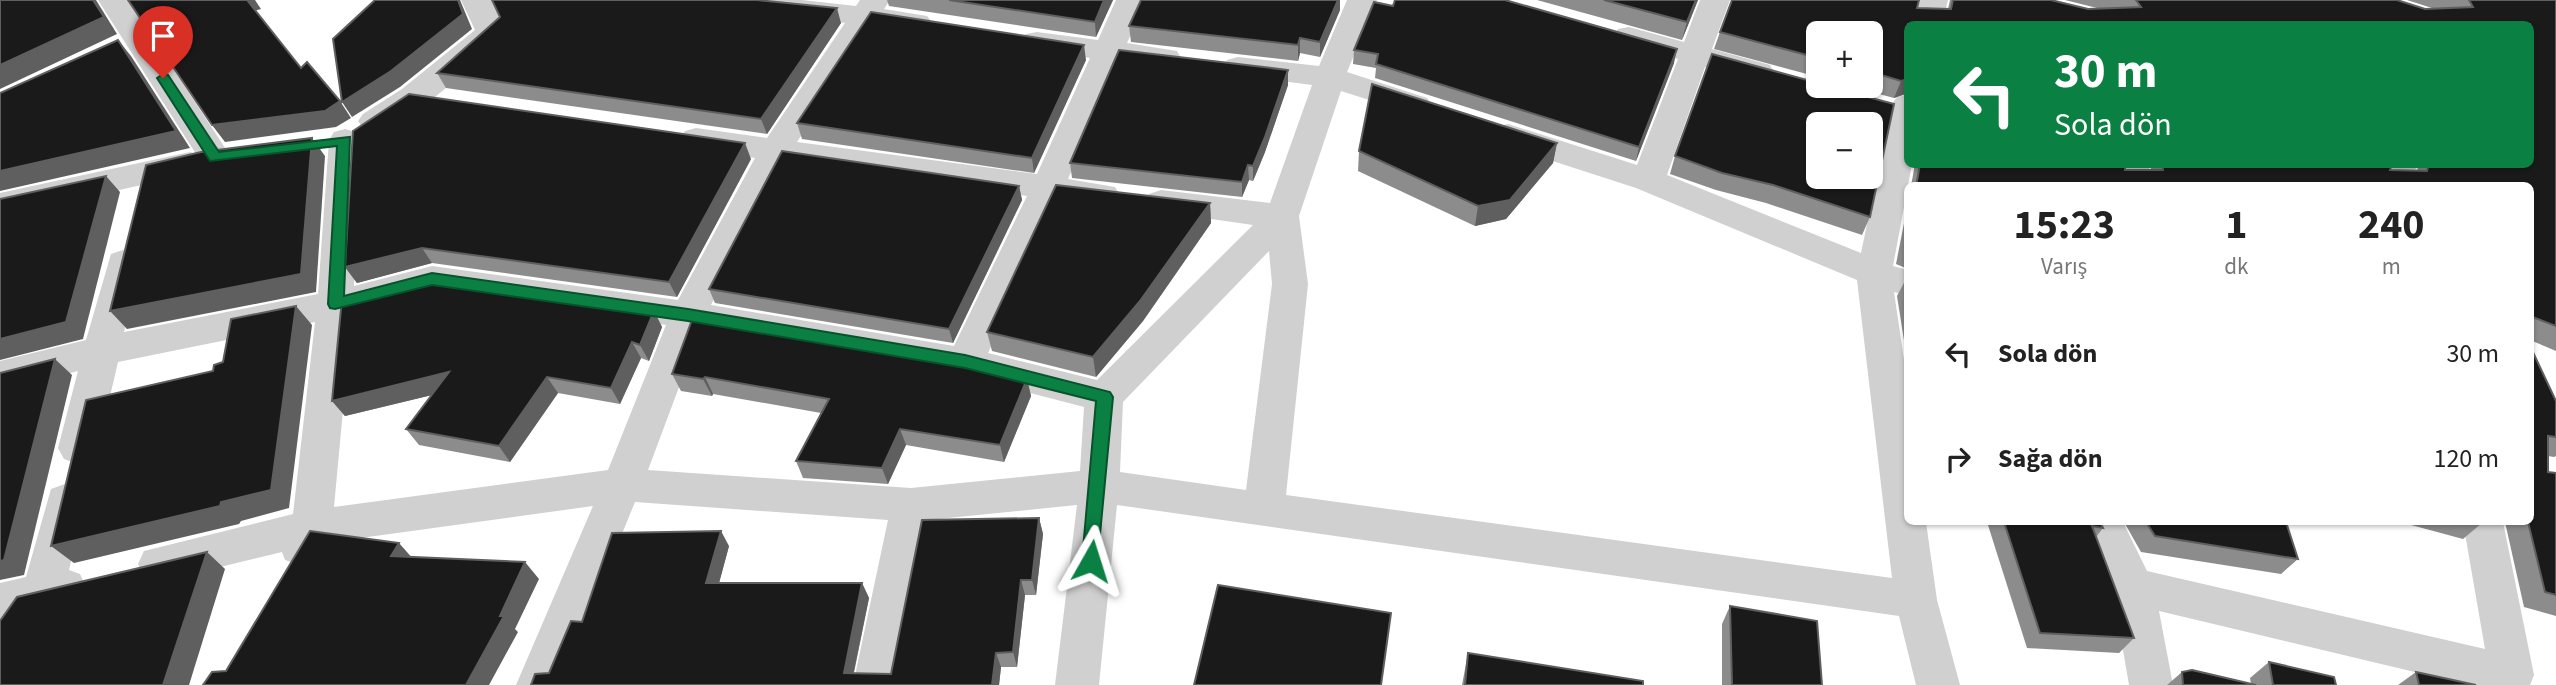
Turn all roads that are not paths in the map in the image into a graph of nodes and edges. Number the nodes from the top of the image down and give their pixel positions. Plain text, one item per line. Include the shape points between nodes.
1 (113, 0) edge
2 (476, 0) edge
3 (723, 0) edge
4 (1131, 0) edge
5 (1362, 0) edge
6 (1715, 0) edge
7 (1933, 0) edge
8 (869, 7) edge
9 (1928, 21) edge
10 (945, 27) edge
11 (1601, 29) edge
12 (1013, 37) edge
13 (1108, 51) junction
14 (1695, 54) junction
15 (1330, 78) junction
16 (1787, 80) edge
17 (413, 96) junction
18 (453, 102) edge
19 (1900, 110) edge
20 (667, 134) edge
21 (332, 142) joint
22 (775, 150) junction
23 (228, 156) joint
24 (144, 174) junction
25 (1647, 180) junction
26 (1047, 189) junction
27 (0, 205) edge
28 (1282, 216) junction
29 (1891, 278) edge
30 (335, 304) junction
31 (688, 315) junction
32 (101, 351) junction
33 (965, 362) junction
34 (0, 376) edge
35 (1104, 397) junction
36 (1904, 445) edge
37 (622, 485) junction
38 (1099, 486) junction
39 (911, 505) junction
40 (1264, 508) junction
41 (1910, 525) edge
42 (2103, 525) edge
43 (2484, 525) edge
44 (313, 527) junction
45 (286, 572) edge
46 (2133, 586) junction
47 (44, 592) junction
48 (1916, 600) junction
49 (0, 602) edge
50 (538, 685) edge
51 (875, 685) edge
52 (1077, 685) edge
53 (1938, 685) edge
54 (2151, 685) edge

1 - 23 street via 125,45
2 - 17 street via 491,32
3 - 8 street
4 - 13 street
5 - 15 street
6 - 14 street
7 - 9 street
8 - 10 street
8 - 22 street
11 - 14 street
12 - 13 street
13 - 15 street
13 - 26 street
14 - 16 street
14 - 25 street
15 - 25 street
15 - 28 street
17 - 18 street
17 - 21 street
19 - 29 street
20 - 22 street
21 - 30 street
22 - 26 street
22 - 31 street
23 - 24 street
24 - 27 street
24 - 32 street
25 - 29 street
26 - 28 street
26 - 33 street
28 - 35 street
28 - 40 street via 1290,285
29 - 36 street
30 - 31 street via 432,279
30 - 32 street
30 - 44 street
31 - 33 street
31 - 37 street
32 - 34 street
32 - 47 street
33 - 35 street
35 - 38 street
37 - 39 street
37 - 44 street
37 - 50 street
38 - 39 street
38 - 40 street
38 - 52 street
39 - 51 street
40 - 48 street
41 - 48 street
42 - 46 street
43 - 46 street via 2512,675
44 - 45 street
44 - 47 street
46 - 54 street
47 - 49 street
48 - 53 street

